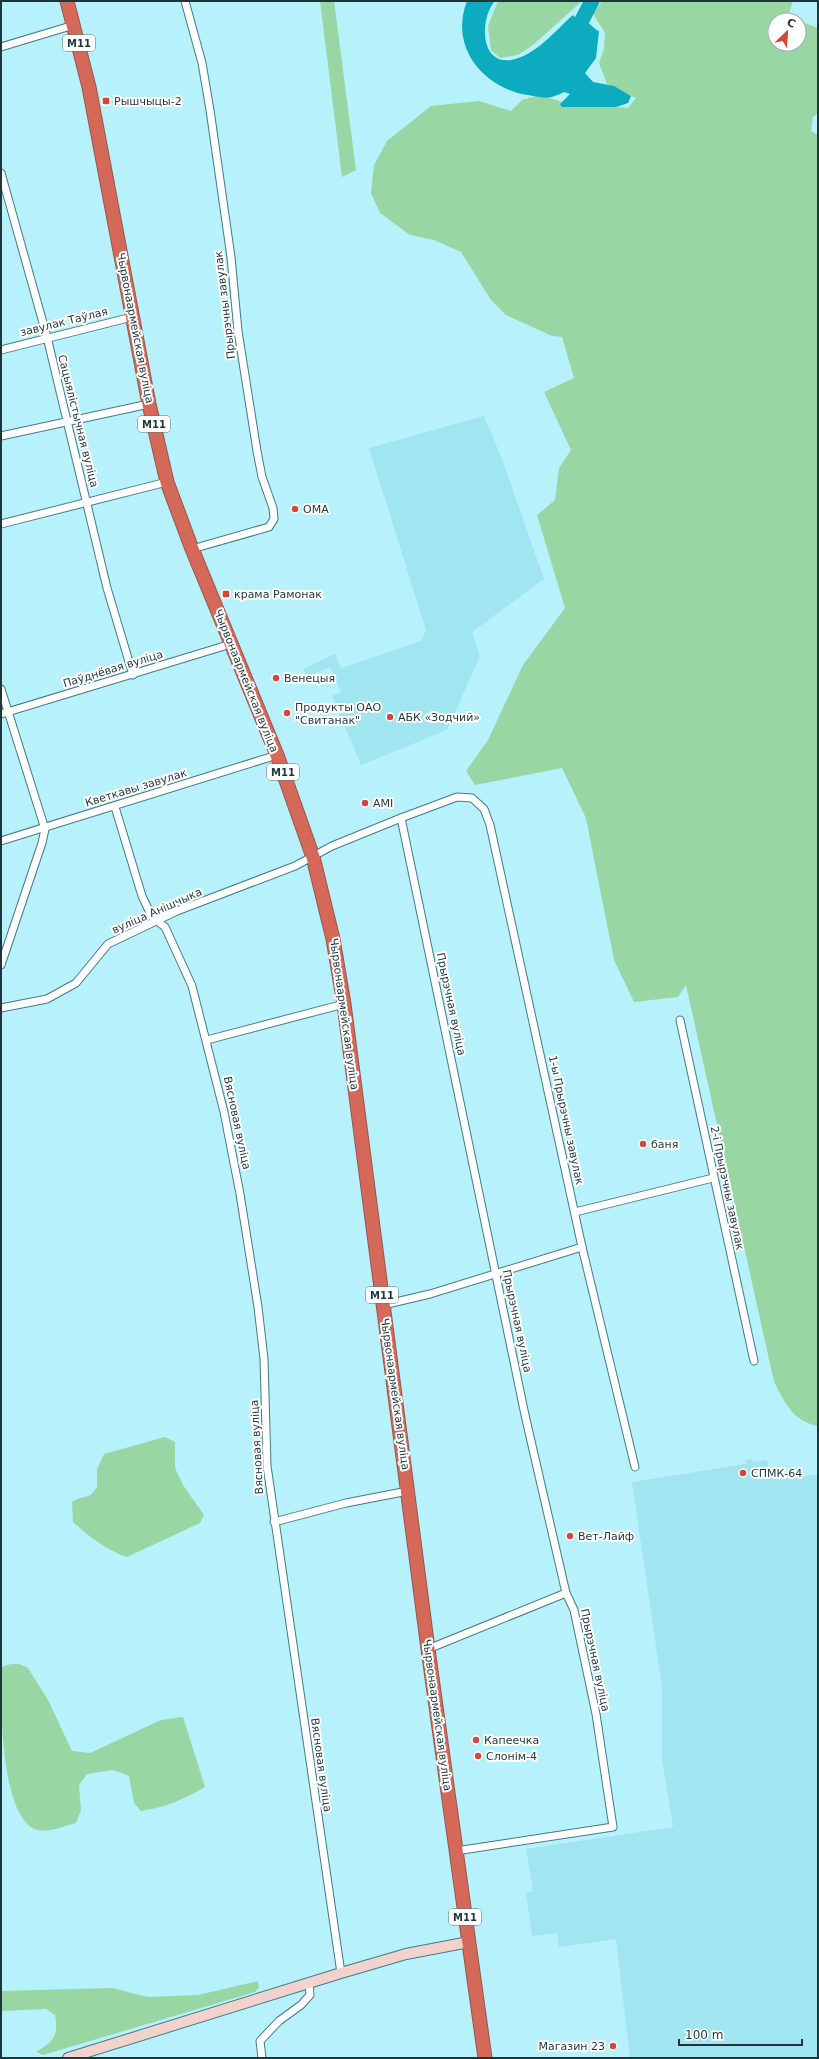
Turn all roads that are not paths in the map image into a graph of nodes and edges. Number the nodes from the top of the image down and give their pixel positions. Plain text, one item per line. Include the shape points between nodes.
1 (67, 1) edge
2 (185, 1) edge
3 (74, 25) junction
4 (1, 47) edge
5 (1, 173) edge
6 (132, 317) junction
7 (47, 337) junction
8 (1, 350) edge
9 (149, 404) junction
10 (66, 421) junction
11 (1, 436) edge
12 (167, 482) junction
13 (87, 503) junction
14 (1, 524) edge
15 (192, 549) junction
16 (231, 644) junction
17 (132, 675) junction
18 (1, 688) edge
19 (5, 713) edge
20 (277, 755) junction
21 (456, 797) joint
22 (115, 806) junction
23 (401, 818) junction
24 (45, 829) junction
25 (1, 842) edge
26 (313, 857) junction
27 (159, 921) junction
28 (1, 965) edge
29 (344, 1004) junction
30 (1, 1008) edge
31 (680, 1020) dead end
32 (207, 1040) junction
33 (713, 1178) junction
34 (575, 1212) junction
35 (582, 1247) junction
36 (496, 1274) junction
37 (383, 1305) junction
38 (754, 1361) dead end
39 (634, 1467) dead end
40 (408, 1491) junction
41 (274, 1522) junction
42 (566, 1593) junction
43 (428, 1650) junction
44 (456, 1851) junction
45 (469, 1942) junction
46 (341, 1973) junction
47 (309, 1983) junction
48 (68, 2058) edge
49 (262, 2058) edge
50 (485, 2058) edge

1 - 3 highway, Чырвонаармейская вуліца / М11
2 - 15 street, Прырэчны завулак via 202,63 254,436 274,520 269,527
3 - 4 street
3 - 6 highway, Чырвонаармейская вуліца / М11 via 92,98
5 - 7 street, Сацыялістычная вуліца
6 - 7 street, завулак Таўлая
6 - 9 highway, Чырвонаармейская вуліца / М11
7 - 8 street, завулак Таўлая
7 - 10 street, Сацыялістычная вуліца
9 - 10 street
9 - 12 highway, Чырвонаармейская вуліца / М11
10 - 11 street
10 - 13 street, Сацыялістычная вуліца
12 - 13 street
12 - 15 highway, Чырвонаармейская вуліца / М11
13 - 14 street
13 - 17 street, Сацыялістычная вуліца via 107,588
15 - 16 highway, Чырвонаармейская вуліца / М11
16 - 17 street, Паўднёвая вуліца
16 - 20 highway, Чырвонаармейская вуліца / М11
17 - 19 street, Паўднёвая вуліца
18 - 19 street
19 - 24 street
20 - 22 street, Кветкавы завулак
20 - 26 highway, Чырвонаармейская вуліца / М11
21 - 23 street, вуліца Анішчыка
21 - 34 street, 1-ы Прырэчны завулак via 472,798 484,809 490,825
22 - 24 street, Кветкавы завулак
22 - 27 street via 142,896 152,917
23 - 26 street, вуліца Анішчыка via 332,846
23 - 36 street, Прырэчная вуліца
24 - 25 street, Кветкавы завулак
24 - 28 street
26 - 27 street, вуліца Анішчыка
26 - 29 highway, Чырвонаармейская вуліца / М11 via 333,939
27 - 30 street, вуліца Анішчыка via 108,944 76,983 47,999
27 - 32 street, Вясновая вуліца via 165,927 192,986
29 - 32 street
29 - 37 highway, Чырвонаармейская вуліца / М11
31 - 33 street, 2-і Прырэчны завулак
32 - 41 street, Вясновая вуліца via 224,1112 258,1307 264,1359 267,1466
33 - 34 street
33 - 38 street, 2-і Прырэчны завулак
34 - 35 street, 1-ы Прырэчны завулак
35 - 36 street
35 - 39 street, 1-ы Прырэчны завулак
36 - 37 street
36 - 42 street, Прырэчная вуліца
37 - 40 highway, Чырвонаармейская вуліца / М11
40 - 41 street via 346,1503
40 - 43 highway, Чырвонаармейская вуліца / М11
41 - 46 street, Вясновая вуліца
42 - 43 street
42 - 44 street, Прырэчная вуліца via 574,1610 596,1714 613,1827
43 - 44 highway, Чырвонаармейская вуліца / М11
44 - 45 highway, Чырвонаармейская вуліца / М11
45 - 46 street via 406,1954
45 - 50 highway, Чырвонаармейская вуліца / М11
46 - 47 street
47 - 48 street
47 - 49 street via 310,1995 260,2041

